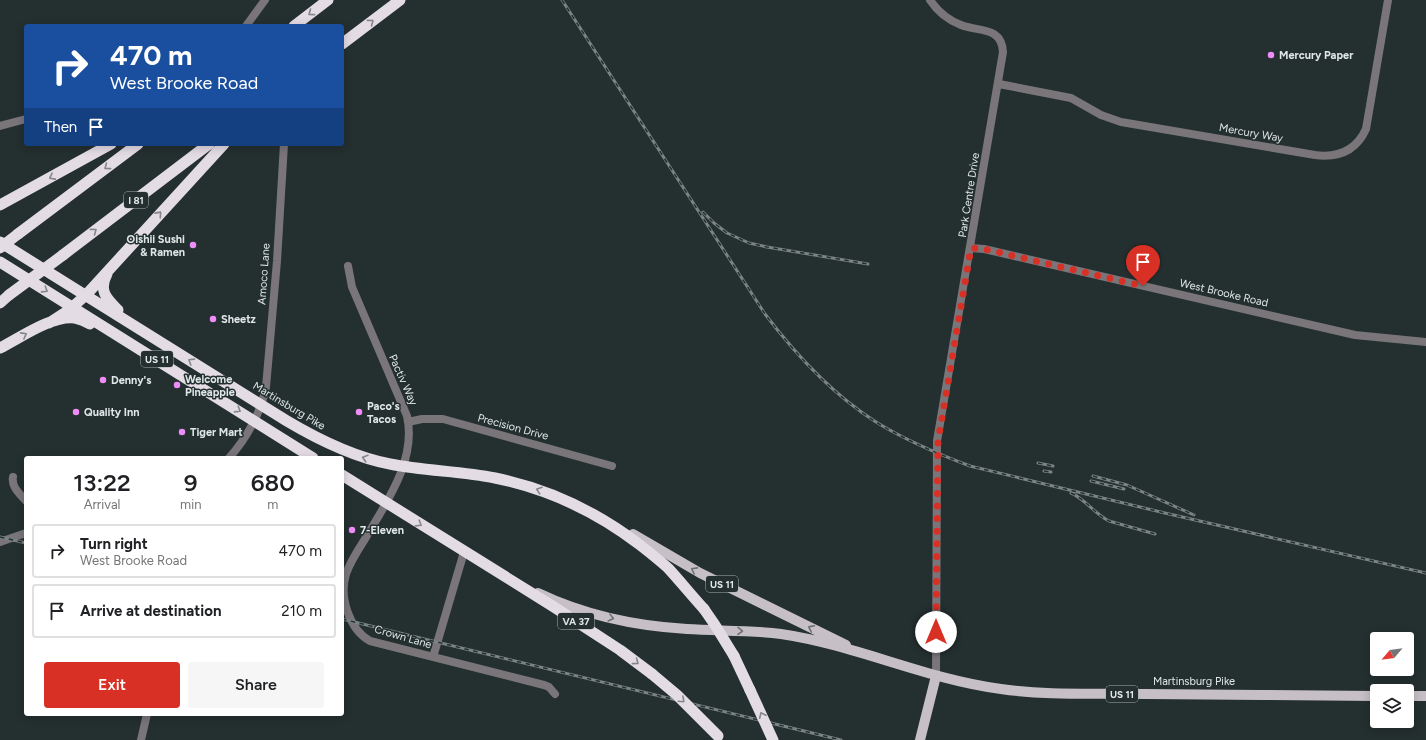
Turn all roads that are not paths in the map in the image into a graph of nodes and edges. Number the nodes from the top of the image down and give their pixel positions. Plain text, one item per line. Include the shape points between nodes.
1 (265, 0) edge
2 (328, 0) edge
3 (400, 0) edge
4 (930, 0) edge
5 (1388, 0) edge
6 (247, 24) edge
7 (297, 24) edge
8 (344, 42) edge
9 (999, 84) junction
10 (24, 120) edge
11 (0, 126) edge
12 (107, 146) edge
13 (135, 146) edge
14 (206, 146) edge
15 (222, 146) edge
16 (284, 146) edge
17 (1, 204) edge
18 (0, 242) edge
19 (0, 248) edge
20 (971, 248) junction
21 (0, 262) edge
22 (348, 266) dead end
23 (109, 270) junction
24 (86, 295) junction
25 (0, 303) edge
26 (72, 307) junction
27 (49, 323) junction
28 (131, 324) junction
29 (126, 340) junction
30 (1426, 342) edge
31 (0, 348) edge
32 (261, 405) junction
33 (254, 420) junction
34 (408, 422) junction
35 (231, 456) edge
36 (311, 456) edge
37 (403, 466) junction
38 (612, 466) dead end
39 (344, 476) edge
40 (13, 477) dead end
41 (24, 499) edge
42 (386, 504) junction
43 (576, 504) junction
44 (24, 534) edge
45 (0, 542) edge
46 (464, 552) junction
47 (497, 572) junction
48 (872, 656) junction
49 (433, 657) junction
50 (936, 676) junction
51 (555, 694) dead end
52 (1370, 696) edge
53 (1414, 696) edge
54 (1426, 696) edge
55 (147, 716) edge
56 (720, 738) edge
57 (141, 740) edge
58 (774, 740) edge
59 (920, 740) edge

1 - 6 street
2 -> 7 highway
8 -> 3 highway
4 - 9 street, Park Centre Drive via 938,11 951,20 967,27 989,31 999,38 1003,47
5 - 9 street, Mercury Way via 1366,128 1356,144 1333,156 1121,122 1101,116 1071,98
9 - 20 street, Park Centre Drive via 990,123
10 - 11 street
12 -> 17 highway
13 -> 19 highway, bridge
25 -> 14 highway, I 81, bridge
23 -> 15 highway
16 - 32 street, Amoco Lane via 268,374
18 - 24 highway, Martinsburg Pike / US 11
20 - 30 street, West Brooke Road via 1355,335
20 - 50 street, Park Centre Drive via 938,441
21 -> 26 highway, US 11
22 - 34 street, Pactiv Way via 352,287
23 - 24 highway
23 - 28 highway via 104,279 107,299
24 - 26 highway
24 - 28 highway, Martinsburg Pike / US 11
26 - 27 highway
26 - 29 highway, US 11
27 - 29 highway via 59,319 75,318
31 -> 27 highway
32 -> 28 highway, Martinsburg Pike / US 11
29 -> 33 highway, US 11
32 - 33 street, Amoco Lane
37 -> 32 highway, Martinsburg Pike / US 11 via 365,458 326,443
33 - 35 street, Amoco Lane
33 - 36 highway, US 11
34 - 37 street, Pactiv Way via 409,435
34 - 38 street, Precision Drive via 443,419
37 - 42 street, Pactiv Way
43 -> 37 highway, Martinsburg Pike / US 11 via 512,482
39 - 42 highway, US 11
40 - 41 street via 13,486
42 -> 46 highway, US 11
42 - 49 street, Crown Lane via 346,572 344,589 347,610 365,638
48 -> 43 main road, US 11 via 700,573 597,513
58 -> 43 highway, Martinsburg Pike, bridge via 734,656 704,609 649,552 609,523
44 - 45 street
46 - 47 highway, US 11
46 - 49 street
47 -> 48 main road, US 11 via 563,604 613,619 668,628 780,634
47 -> 56 highway, VA 37, bridge via 591,631 652,674 682,699
48 - 50 main road, Martinsburg Pike / US 11
49 - 51 street, Crown Lane via 544,684
50 - 52 main road, Martinsburg Pike / US 11 via 1002,689 1049,693
50 - 59 main road
53 - 54 main road
55 - 57 street

